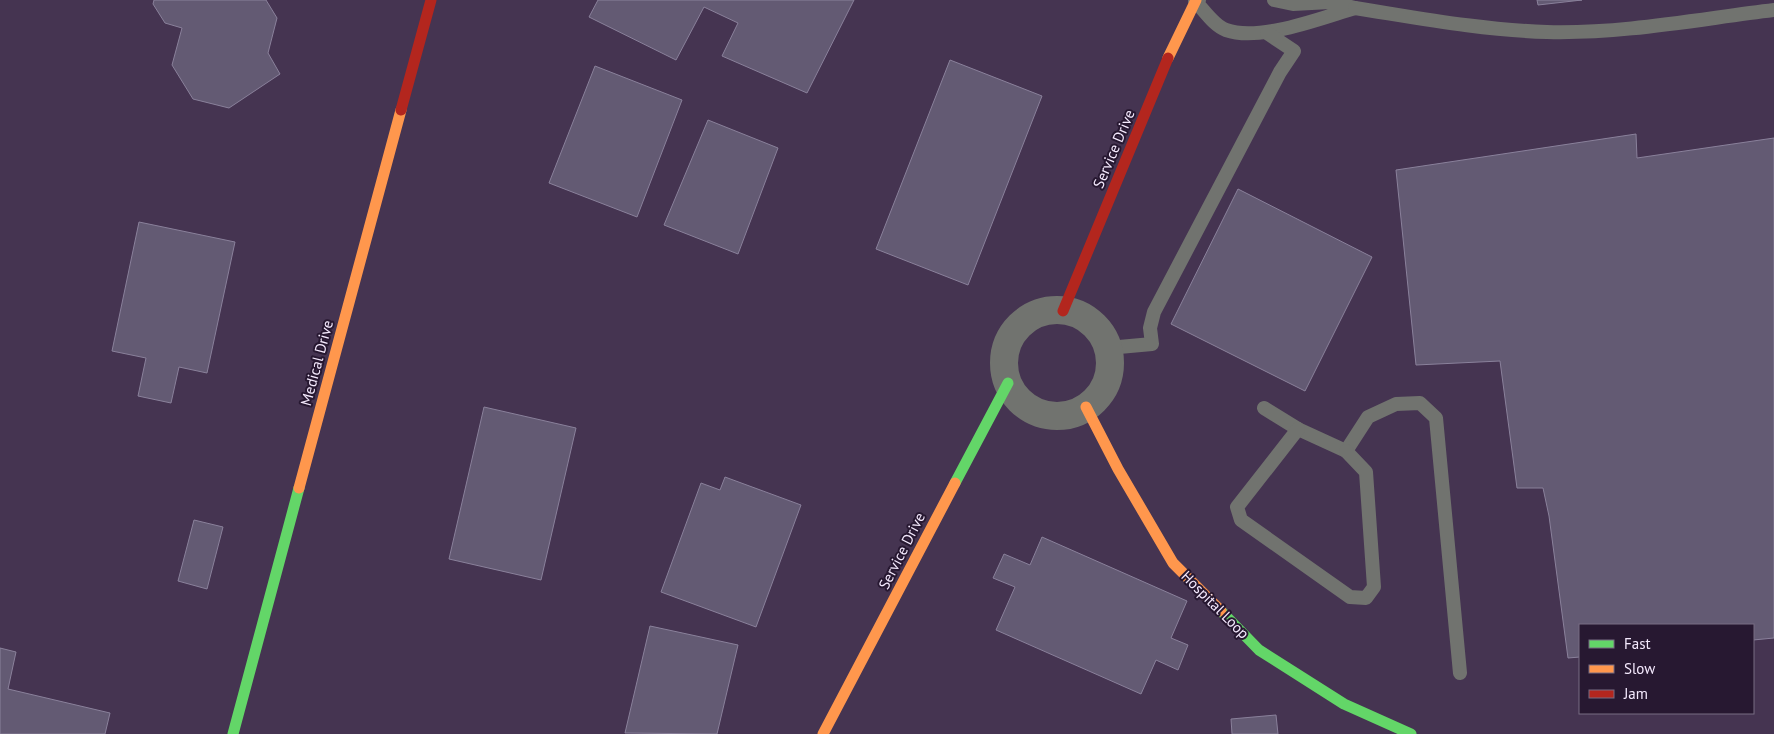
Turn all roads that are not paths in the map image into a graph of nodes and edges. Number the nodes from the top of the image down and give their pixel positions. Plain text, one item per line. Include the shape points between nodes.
1 (431, 0) edge
2 (1195, 0) edge
3 (1274, 0) edge
4 (1355, 8) junction
5 (1774, 10) edge
6 (1267, 34) junction
7 (1063, 311) junction
8 (1108, 348) junction
9 (1008, 383) junction
10 (1086, 407) junction
11 (1264, 408) dead end
12 (1298, 429) junction
13 (1346, 451) junction
14 (1460, 673) dead end
15 (233, 734) edge
16 (823, 734) edge
17 (1412, 734) edge

1 - 15 street, Medical Drive
2 - 6 lane via 1226,30
2 - 7 street, Service Drive
3 - 4 lane via 1293,4 1330,2
4 - 5 lane via 1480,28 1548,32 1609,31
4 - 6 lane
6 - 8 lane via 1294,51 1154,312 1150,328 1152,344
7 - 8 street via 1090,321 1102,334
7 - 9 street via 1049,310 1032,316 1014,332 1004,358
8 - 10 street via 1107,382
9 - 10 street via 1016,396 1041,413 1056,416 1072,414
9 - 16 street, Service Drive
10 - 17 street, Hospital Loop via 1173,563 1259,650 1344,704
11 - 12 lane
12 - 13 lane
12 - 13 lane via 1237,507 1241,520 1350,598 1366,598 1374,587 1366,472
13 - 14 lane via 1368,416 1396,404 1420,403 1436,418

